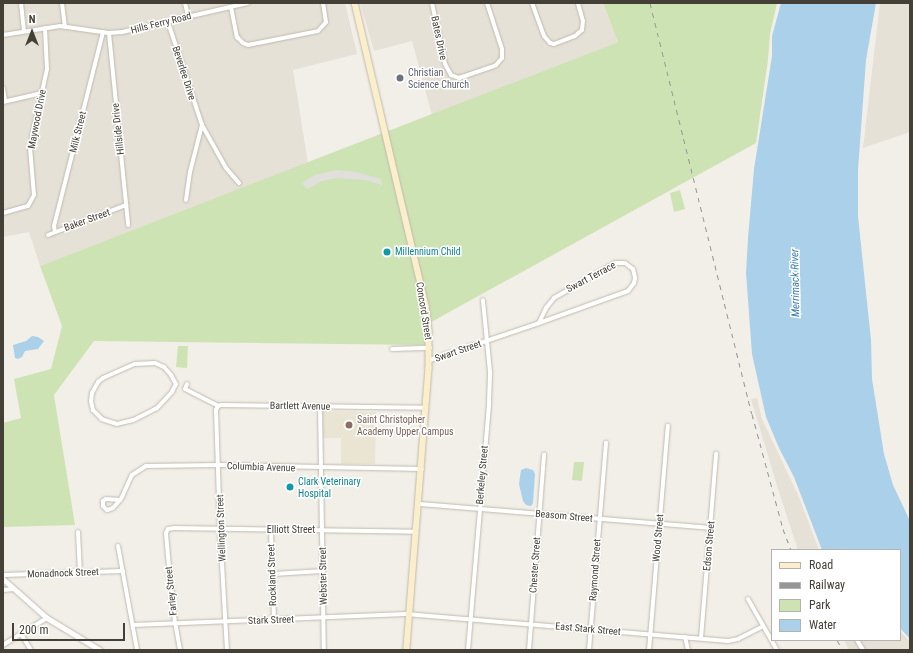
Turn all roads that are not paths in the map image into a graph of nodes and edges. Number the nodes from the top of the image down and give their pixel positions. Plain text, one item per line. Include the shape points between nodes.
1 (21, 3) edge
2 (62, 3) edge
3 (185, 3) edge
4 (248, 3) edge
5 (323, 3) edge
6 (355, 3) edge
7 (432, 3) edge
8 (487, 3) edge
9 (532, 3) edge
10 (578, 3) edge
11 (231, 7) junction
12 (188, 16) junction
13 (168, 22) junction
14 (65, 27) junction
15 (45, 28) junction
16 (24, 31) junction
17 (103, 32) junction
18 (109, 33) junction
19 (3, 35) edge
20 (3, 88) edge
21 (42, 93) junction
22 (4, 102) edge
23 (202, 125) junction
24 (239, 183) dead end
25 (186, 200) dead end
26 (126, 205) junction
27 (3, 213) edge
28 (128, 225) dead end
29 (55, 232) junction
30 (48, 234) dead end
31 (483, 300) dead end
32 (539, 323) junction
33 (487, 341) junction
34 (392, 348) dead end
35 (430, 348) junction
36 (430, 360) junction
37 (176, 384) junction
38 (187, 384) dead end
39 (185, 389) junction
40 (218, 406) junction
41 (320, 407) junction
42 (426, 408) junction
43 (668, 426) dead end
44 (606, 443) dead end
45 (716, 454) dead end
46 (544, 455) dead end
47 (218, 465) junction
48 (321, 468) junction
49 (422, 469) junction
50 (120, 500) dead end
51 (419, 504) junction
52 (479, 509) junction
53 (539, 514) junction
54 (599, 519) junction
55 (660, 524) junction
56 (710, 528) junction
57 (220, 529) junction
58 (271, 530) junction
59 (322, 530) junction
60 (166, 531) joint
61 (78, 532) dead end
62 (416, 532) junction
63 (118, 546) dead end
64 (123, 571) junction
65 (323, 571) junction
66 (80, 572) junction
67 (272, 574) junction
68 (3, 575) edge
69 (3, 579) edge
70 (14, 588) junction
71 (3, 590) edge
72 (748, 598) dead end
73 (410, 615) junction
74 (324, 617) junction
75 (47, 618) junction
76 (470, 619) junction
77 (274, 620) junction
78 (224, 621) junction
79 (175, 623) junction
80 (531, 624) junction
81 (133, 625) junction
82 (764, 626) junction
83 (591, 629) junction
84 (21, 634) junction
85 (651, 634) junction
86 (685, 636) junction
87 (701, 638) junction
88 (771, 640) edge
89 (772, 641) edge
90 (858, 641) edge
91 (3, 645) edge
92 (31, 650) edge
93 (100, 650) edge
94 (137, 650) edge
95 (180, 650) edge
96 (227, 650) edge
97 (324, 650) edge
98 (407, 650) edge
99 (468, 650) edge
100 (528, 650) edge
101 (589, 650) edge
102 (649, 650) edge
103 (688, 650) edge
104 (776, 650) edge
105 (863, 650) edge

1 - 16 street
2 - 14 street
3 - 12 street
4 - 11 street, Hills Ferry Road
5 - 11 street via 326,22 318,31 248,45 237,37
6 - 35 main road, Concord Street via 426,306
7 - 8 street, Bates Drive via 445,64 451,75 459,78 496,65 502,58 502,49
9 - 10 street via 544,36 554,44 575,36 582,30 584,21
11 - 12 street, Hills Ferry Road
12 - 13 street, Hills Ferry Road
13 - 18 street, Hills Ferry Road via 133,31
13 - 23 street, Beverlee Drive
14 - 15 street, Hills Ferry Road
14 - 17 street, Hills Ferry Road
15 - 16 street, Hills Ferry Road
15 - 21 street, Maywood Drive via 47,65
16 - 19 street, Hills Ferry Road
17 - 18 street, Hills Ferry Road
17 - 29 street, Milk Street via 54,226
18 - 26 street, Hillside Drive
20 - 22 street
21 - 22 street
21 - 27 street, Maywood Drive via 30,147 34,182 32,199 24,209
23 - 24 street, Beverlee Drive via 226,168
23 - 25 street
26 - 28 street, Hillside Drive
26 - 29 street, Baker Street
29 - 30 street, Baker Street
31 - 33 street, Berkeley Street
32 - 32 street, Swart Terrace via 550,301 557,295 615,263 625,263 633,269 634,283 628,291
32 - 33 street, Swart Terrace
33 - 36 street, Swart Street
33 - 52 street, Berkeley Street via 489,403
34 - 35 street
35 - 36 main road, Concord Street
36 - 42 main road, Concord Street
37 - 37 street via 164,367 155,363 135,364 98,382 92,393 93,410 102,419 116,424 133,420 157,408
37 - 39 street, Bartlett Avenue
38 - 39 street
39 - 40 street, Bartlett Avenue
40 - 41 street, Bartlett Avenue
40 - 47 street, Wellington Street
41 - 42 street, Bartlett Avenue
41 - 48 street, Webster Street
42 - 49 main road, Concord Street
43 - 55 street, Wood Street
44 - 54 street, Raymond Street
45 - 56 street, Edson Street
46 - 53 street, Chester Street
47 - 48 street, Columbia Avenue
47 - 50 street, Columbia Avenue via 142,468 134,472 129,479
47 - 57 street, Wellington Street
48 - 49 street, Columbia Avenue
48 - 59 street, Webster Street
49 - 51 main road, Concord Street
51 - 52 street, Beasom Street
51 - 62 main road, Concord Street
52 - 53 street, Beasom Street
52 - 76 street, Berkeley Street
53 - 54 street, Beasom Street
53 - 80 street, Chester Street
54 - 55 street, Beasom Street
54 - 83 street, Raymond Street
55 - 56 street, Beasom Street
55 - 85 street, Wood Street
56 - 87 street, Edson Street
57 - 58 street, Elliott Street
57 - 60 street, Elliott Street via 174,528
57 - 78 street, Wellington Street
58 - 59 street, Elliott Street
58 - 67 street, Rockland Street
59 - 62 street, Elliott Street
59 - 65 street, Webster Street
60 - 79 street, Farley Street
61 - 66 street
62 - 73 main road, Concord Street
63 - 64 street
64 - 66 street, Monadnock Street
64 - 81 street
65 - 67 street
65 - 74 street, Webster Street
66 - 68 street, Monadnock Street
67 - 77 street, Rockland Street
69 - 70 street
70 - 71 street
70 - 75 street
72 - 82 street
73 - 74 street, Stark Street
73 - 76 street, East Stark Street
73 - 98 main road, Concord Street
74 - 77 street, Stark Street
74 - 97 street, Webster Street
75 - 84 street
75 - 93 street
76 - 80 street, East Stark Street
76 - 99 street, Berkeley Street
77 - 78 street, Stark Street
78 - 79 street, Stark Street
78 - 96 street, Wellington Street
79 - 81 street, Stark Street
79 - 95 street, Farley Street
80 - 83 street, East Stark Street
80 - 100 street, Chester Street
81 - 94 street
82 - 87 street, East Stark Street via 733,640
82 - 88 street
83 - 85 street, East Stark Street
83 - 101 street, Raymond Street
84 - 91 street
84 - 92 street
85 - 86 street, East Stark Street
85 - 102 street, Wood Street
86 - 87 street, East Stark Street
86 - 103 street
89 - 104 street
90 - 105 street

